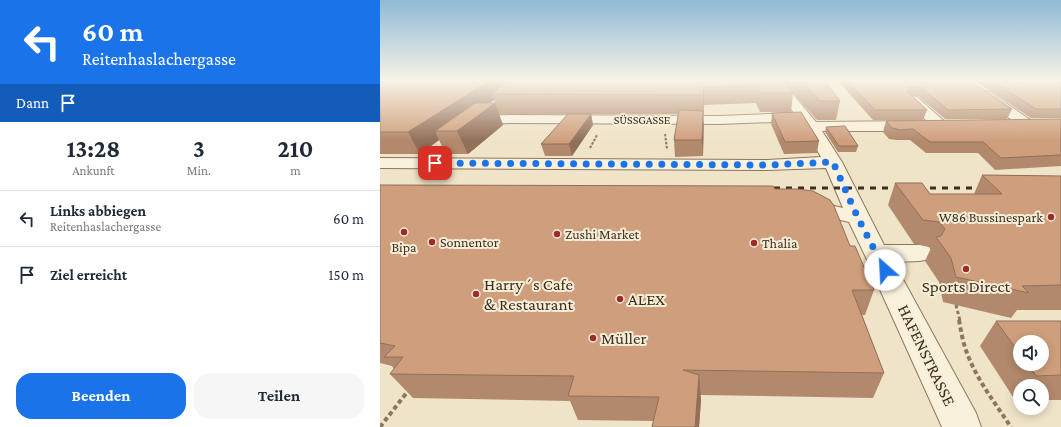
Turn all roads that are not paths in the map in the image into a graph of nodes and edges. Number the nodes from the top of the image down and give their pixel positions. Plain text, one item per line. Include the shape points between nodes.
1 (792, 101) edge
2 (913, 101) edge
3 (996, 101) edge
4 (495, 108) edge
5 (808, 122) junction
6 (1004, 125) edge
7 (941, 126) junction
8 (957, 126) edge
9 (442, 147) edge
10 (833, 162) junction
11 (380, 163) edge
12 (420, 163) junction
13 (790, 203) edge
14 (858, 218) junction
15 (920, 253) dead end
16 (884, 269) junction
17 (962, 427) edge

1 - 5 street, HAFENSTRASSE
2 - 7 street
3 - 6 street via 1034,124
4 - 5 street, SÜSSGASSE via 473,124 608,120
5 - 7 street, SÜSSGASSE
5 - 10 street, HAFENSTRASSE
7 - 8 street, SÜSSGASSE
9 - 12 street
10 - 12 street via 767,165
10 - 14 street, HAFENSTRASSE
11 - 12 street
13 - 14 street
14 - 16 street, HAFENSTRASSE
15 - 16 street
16 - 17 street, HAFENSTRASSE

